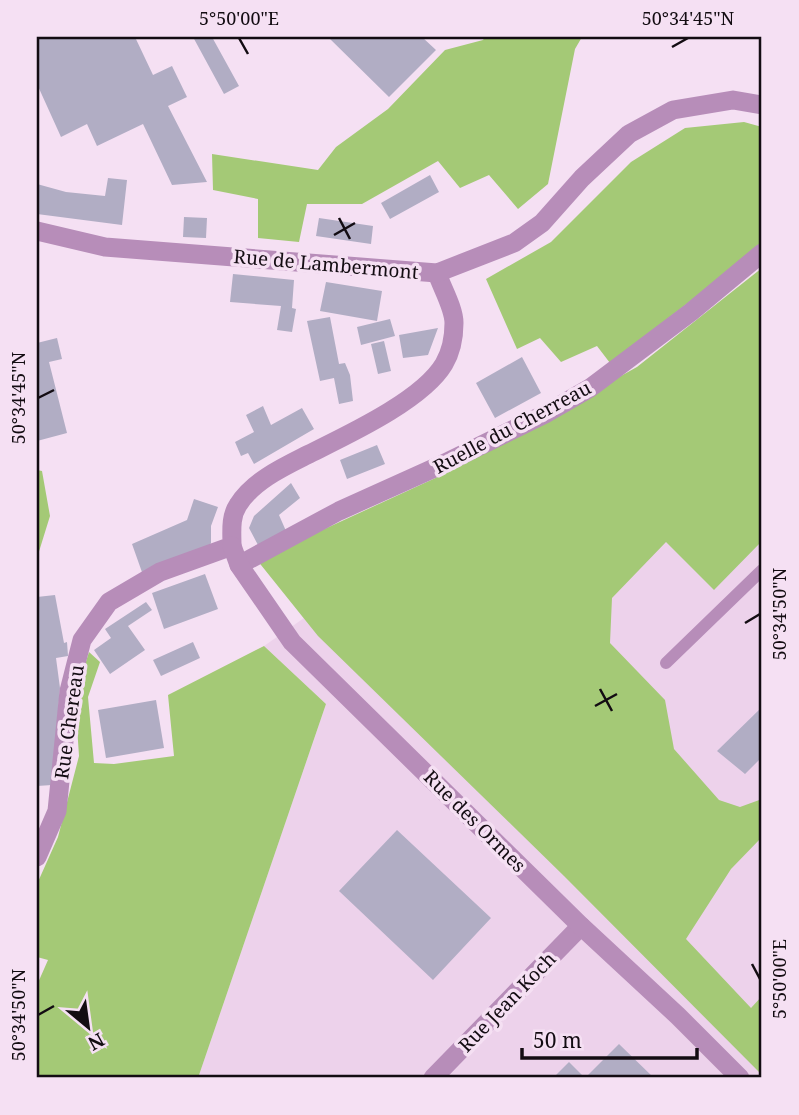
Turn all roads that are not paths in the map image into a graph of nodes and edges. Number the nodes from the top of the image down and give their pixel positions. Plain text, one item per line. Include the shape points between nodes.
1 (762, 105) edge
2 (37, 231) edge
3 (762, 253) edge
4 (437, 273) junction
5 (232, 546) junction
6 (239, 565) junction
7 (762, 570) edge
8 (666, 663) dead end
9 (37, 857) edge
10 (581, 926) junction
11 (433, 1078) edge
12 (740, 1078) edge

1 - 4 street via 733,100 673,110 629,134 542,223 514,243
2 - 4 street, Rue de Lambermont via 105,247
3 - 6 street, Ruelle du Cherreau via 590,388
4 - 5 street, Rue de Lambermont via 454,320 452,343 443,365 397,407 278,470 252,490 237,505
5 - 6 street, Rue des Ormes
5 - 9 street, Rue Chereau via 160,572 109,602 82,640 69,691 57,811
6 - 10 street, Rue des Ormes via 292,642
7 - 8 lane
10 - 11 street, Rue Jean Koch
10 - 12 street, Rue des Ormes

